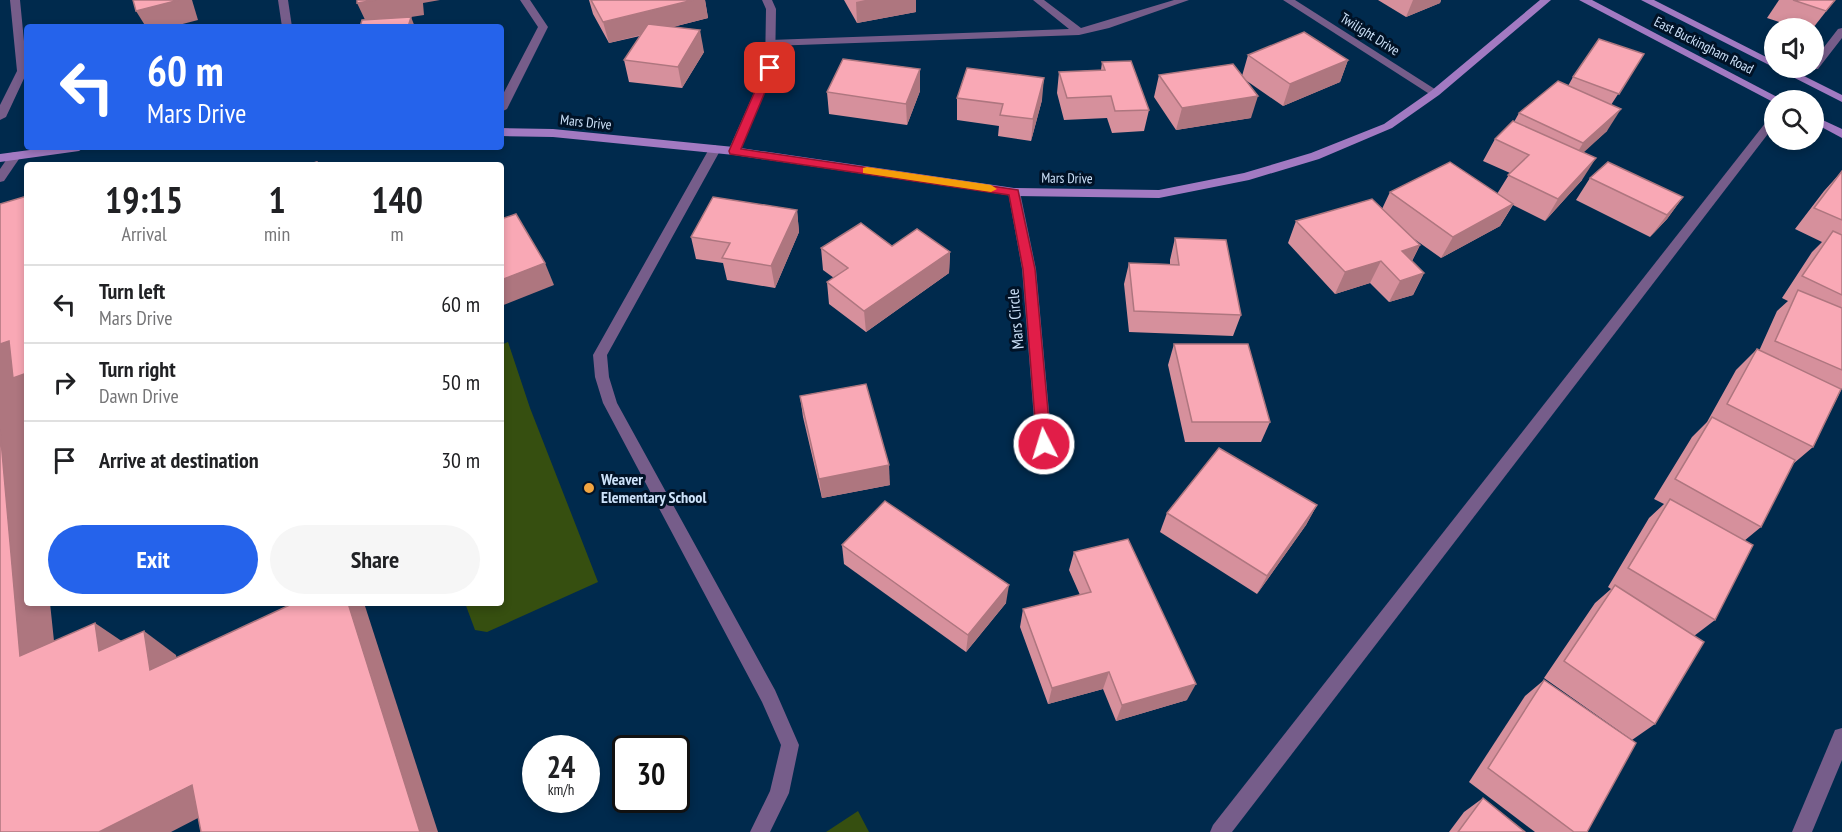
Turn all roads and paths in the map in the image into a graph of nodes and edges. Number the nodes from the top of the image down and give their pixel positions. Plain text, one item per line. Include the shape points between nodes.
1 (15, 0) edge
2 (283, 0) edge
3 (525, 0) edge
4 (767, 0) edge
5 (1038, 0) edge
6 (1184, 0) edge
7 (1288, 0) edge
8 (1546, 0) edge
9 (1584, 0) edge
10 (1646, 0) edge
11 (287, 24) edge
12 (1842, 31) edge
13 (1079, 32) junction
14 (770, 44) junction
15 (1824, 53) edge
16 (1764, 60) edge
17 (1803, 79) edge
18 (1435, 93) junction
19 (1764, 93) edge
20 (1842, 99) edge
21 (504, 103) edge
22 (0, 117) edge
23 (1824, 124) edge
24 (504, 132) edge
25 (1764, 132) edge
26 (1842, 134) edge
27 (715, 149) junction
28 (57, 150) edge
29 (734, 151) junction
30 (15, 156) junction
31 (0, 158) edge
32 (0, 178) edge
33 (1014, 192) junction
34 (1044, 444) dead end
35 (1842, 737) edge
36 (760, 832) edge
37 (1220, 832) edge
38 (1802, 832) edge

1 - 22 street via 22,72
2 - 11 street
3 - 21 street via 543,27
4 - 14 street via 771,9
5 - 13 street
6 - 13 street
7 - 18 street, Twilight Drive
8 - 18 street, Mars Drive
9 - 19 street, East Buckingham Road
10 - 16 street, East Buckingham Road
12 - 15 street
13 - 14 street
14 - 29 street via 770,68
17 - 20 street, East Buckingham Road
18 - 33 street, Mars Drive via 1388,126 1315,156 1245,177 1159,194
23 - 26 street
24 - 27 street, Mars Drive
25 - 37 street
27 - 29 street, Mars Drive
27 - 36 street via 600,355 610,403 770,696 790,745 779,793
28 - 30 street
29 - 33 street, Mars Drive
30 - 31 street
30 - 32 street
33 - 34 street, Mars Circle via 1029,269
35 - 38 street

